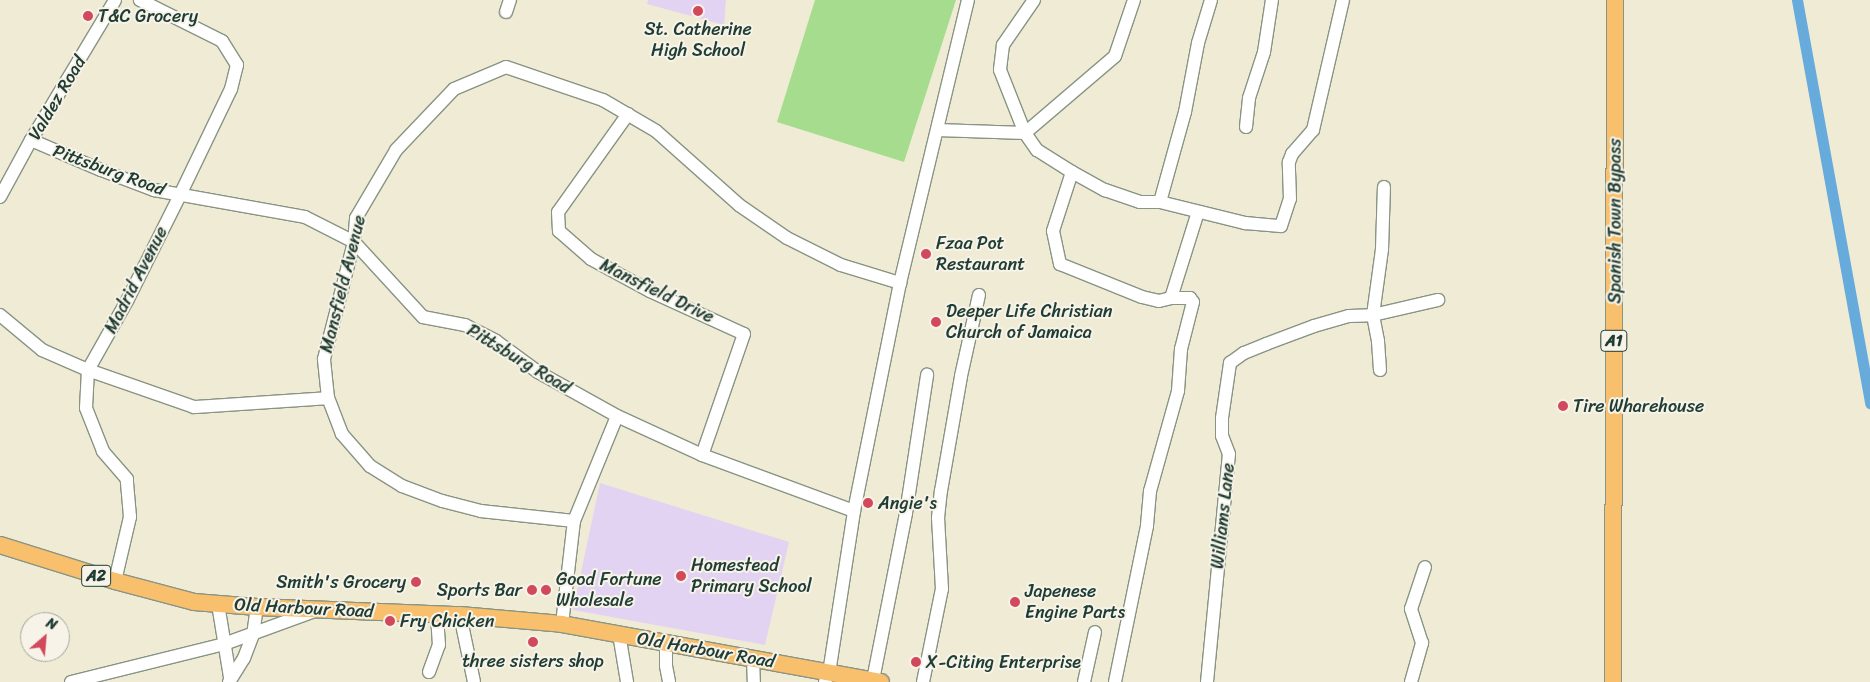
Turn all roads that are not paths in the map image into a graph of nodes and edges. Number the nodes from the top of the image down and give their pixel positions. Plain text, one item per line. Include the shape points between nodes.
1 (115, 0) edge
2 (140, 0) edge
3 (968, 0) edge
4 (1034, 0) edge
5 (1134, 0) edge
6 (1211, 0) edge
7 (1272, 0) edge
8 (1343, 0) edge
9 (1615, 0) edge
10 (628, 114) junction
11 (1246, 127) dead end
12 (937, 130) junction
13 (1025, 133) junction
14 (31, 140) junction
15 (1072, 172) junction
16 (1384, 187) dead end
17 (180, 195) junction
18 (0, 197) edge
19 (1160, 202) junction
20 (1198, 212) junction
21 (354, 242) junction
22 (900, 284) junction
23 (978, 295) dead end
24 (1171, 298) junction
25 (1438, 300) dead end
26 (0, 315) edge
27 (1373, 315) junction
28 (88, 370) junction
29 (1380, 370) dead end
30 (927, 375) dead end
31 (328, 398) junction
32 (617, 416) junction
33 (702, 455) junction
34 (854, 511) junction
35 (574, 521) junction
36 (0, 545) edge
37 (1425, 567) dead end
38 (115, 582) junction
39 (218, 604) junction
40 (258, 607) junction
41 (319, 609) junction
42 (437, 614) junction
43 (460, 615) junction
44 (562, 624) junction
45 (1095, 632) dead end
46 (619, 634) junction
47 (253, 635) junction
48 (666, 643) junction
49 (224, 644) junction
50 (753, 658) junction
51 (429, 672) dead end
52 (827, 677) edge
53 (229, 679) edge
54 (877, 681) edge
55 (71, 682) edge
56 (474, 682) edge
57 (627, 682) edge
58 (669, 682) edge
59 (754, 682) edge
60 (923, 682) edge
61 (1084, 682) edge
62 (1115, 682) edge
63 (1207, 682) edge
64 (1411, 682) edge
65 (1613, 682) edge

1 - 14 street, Valdez Road
2 - 17 street, Madrid Avenue via 222,41 237,65 231,89
3 - 12 street
4 - 13 street via 1003,45 1000,70
5 - 13 street via 1115,56
6 - 19 street
7 - 11 street via 1264,52 1250,98
8 - 20 street via 1313,130 1289,162 1290,198 1281,226 1246,223
9 - 65 main road, Spanish Town Bypass / A1
10 - 21 street, Mansfield Avenue via 603,100 506,67 454,89 396,150 356,218
10 - 22 street, Mansfield Avenue via 656,130 739,205 787,238 841,265
10 - 33 street, Mansfield Drive via 558,212 558,231 591,259 641,287 744,334
12 - 13 street
12 - 22 street
13 - 15 street via 1037,150
14 - 17 street, Pittsburg Road via 154,190
14 - 18 street, Valdez Road
15 - 19 street via 1105,190 1140,202
15 - 24 street via 1053,231 1060,264 1142,297 1159,301
16 - 27 street via 1382,250
17 - 21 street, Pittsburg Road via 305,217
17 - 28 street, Madrid Avenue
19 - 20 street
20 - 24 street
21 - 31 street, Mansfield Avenue via 324,359
21 - 32 street, Pittsburg Road via 423,317 465,326 496,341 538,372
22 - 34 street
23 - 60 street via 960,376 941,491 938,518 942,589
24 - 62 street via 1190,298 1194,302 1181,349 1178,391 1150,491 1147,526
25 - 27 street
26 - 28 street via 42,350
27 - 29 street
27 - 63 street, Williams Lane via 1349,316 1314,326 1244,353 1230,363 1222,418 1222,436 1229,454
28 - 31 street via 194,407
28 - 38 street, Madrid Avenue via 86,408 103,450 126,479 130,517
30 - 54 street
31 - 35 street, Mansfield Avenue via 342,434 370,466 402,486 481,511
32 - 33 street, Pittsburg Road
32 - 35 street
33 - 34 street, Pittsburg Road
34 - 52 street
35 - 44 street
36 - 38 main road, Old Harbour Road / A2
37 - 64 street via 1411,609 1422,643
38 - 39 main road, Old Harbour Road / A2 via 169,597
39 - 40 main road, Old Harbour Road / A2
39 - 49 street
40 - 41 main road, Old Harbour Road / A2
40 - 47 street
41 - 42 main road, Old Harbour Road / A2
41 - 47 street
42 - 43 main road, Old Harbour Road / A2
42 - 51 street via 439,645
43 - 44 main road, Old Harbour Road / A2
43 - 56 street
44 - 46 main road, Old Harbour Road / A2
45 - 61 street
46 - 48 main road, Old Harbour Road / A2
46 - 57 street
47 - 49 street
47 - 53 street via 244,658
48 - 50 main road, Old Harbour Road / A2
48 - 58 street
49 - 53 street
49 - 55 street
50 - 52 main road, Old Harbour Road / A2
50 - 59 street
52 - 54 main road, Old Harbour Road / A2

